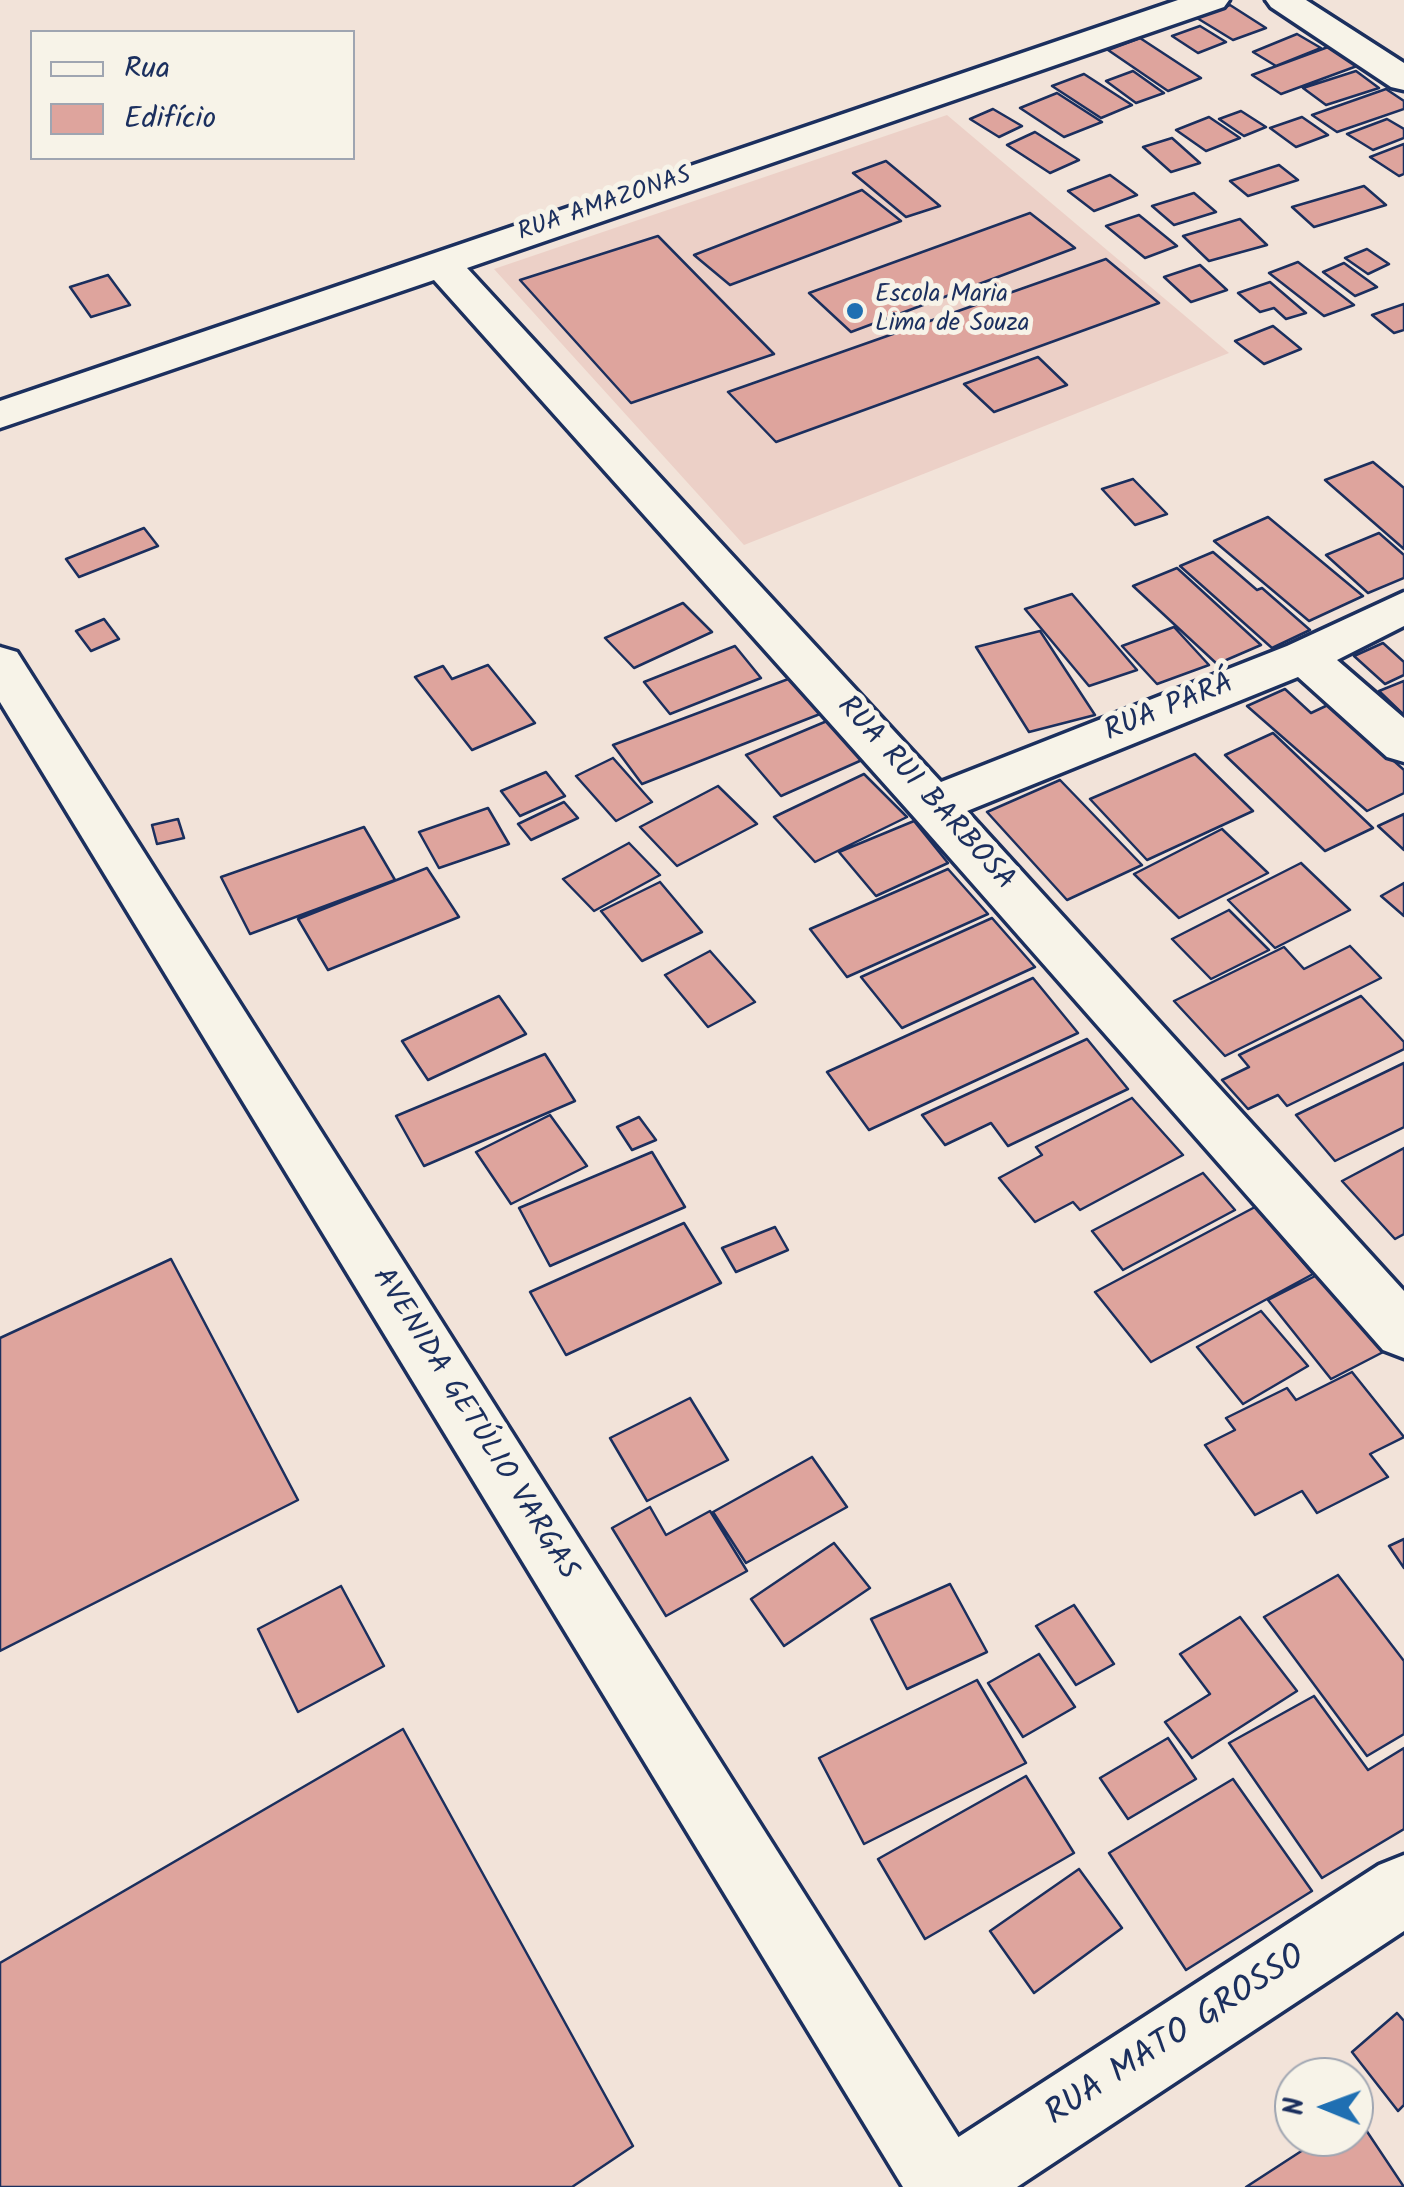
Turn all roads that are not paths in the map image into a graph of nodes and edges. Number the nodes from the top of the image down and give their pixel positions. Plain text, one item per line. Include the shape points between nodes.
1 (1212, 0) edge
2 (1283, 0) edge
3 (1404, 79) edge
4 (440, 262) junction
5 (0, 416) edge
6 (1404, 607) edge
7 (1304, 657) junction
8 (0, 663) edge
9 (1404, 745) edge
10 (933, 805) junction
11 (1404, 1332) edge
12 (1404, 1890) edge
13 (948, 2187) edge

1 - 4 street, RUA AMAZONAS
2 - 3 street
4 - 5 street, RUA AMAZONAS
4 - 10 street, RUA RUI BARBOSA
6 - 7 street, RUA PARÁ
7 - 9 street
7 - 10 street, RUA PARÁ
8 - 13 street, AVENIDA GETÚLIO VARGAS
10 - 11 street, RUA RUI BARBOSA
12 - 13 street, RUA MATO GROSSO

